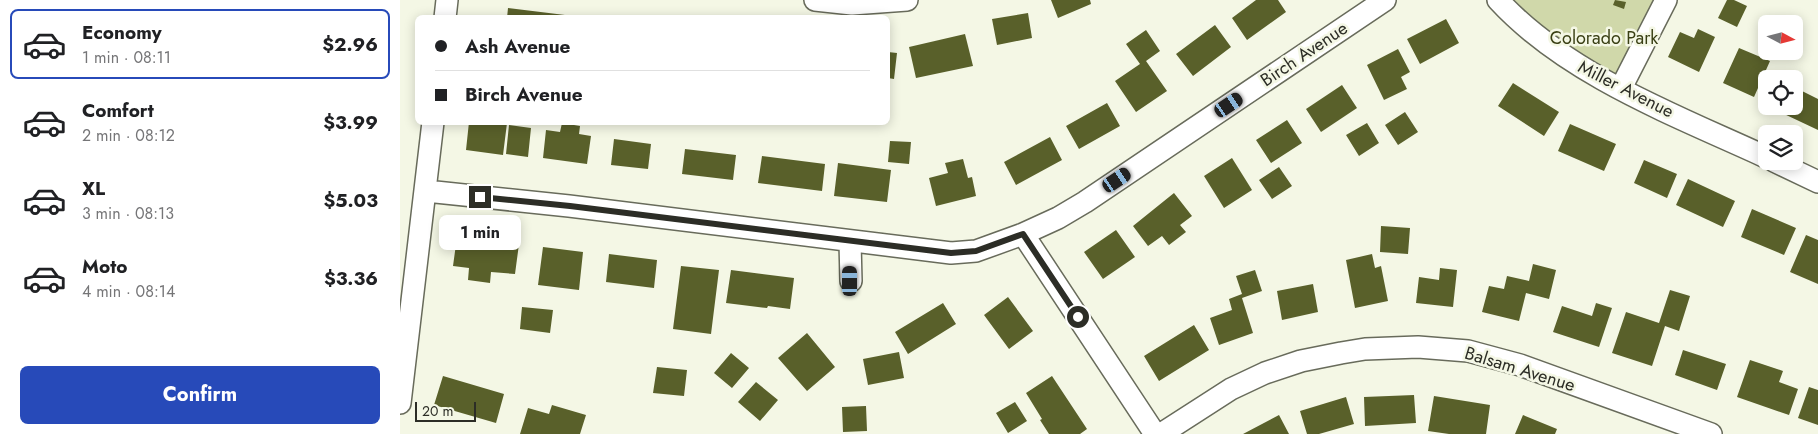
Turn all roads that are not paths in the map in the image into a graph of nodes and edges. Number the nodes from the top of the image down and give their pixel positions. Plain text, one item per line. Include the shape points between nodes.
1 (447, 0) edge
2 (815, 0) edge
3 (906, 0) edge
4 (1385, 0) edge
5 (1498, 0) edge
6 (1666, 0) edge
7 (445, 15) edge
8 (1621, 88) junction
9 (434, 125) edge
10 (1758, 154) edge
11 (1793, 170) edge
12 (1818, 182) edge
13 (426, 191) junction
14 (1023, 234) junction
15 (850, 242) junction
16 (850, 281) dead end
17 (407, 282) edge
18 (400, 403) edge
19 (1155, 434) edge
20 (1161, 434) edge
21 (1711, 434) edge

1 - 7 street
2 - 3 street via 852,4
4 - 14 street, Birch Avenue via 1085,202
5 - 8 street, Miller Avenue via 1542,41
6 - 8 street
8 - 10 street, Miller Avenue
9 - 13 street
11 - 12 street
13 - 15 street, Birch Avenue
13 - 17 street
14 - 15 street, Birch Avenue via 976,251 951,253
14 - 19 street
15 - 16 street
17 - 18 street
20 - 21 street, Balsam Avenue via 1231,389 1265,374 1341,353 1418,347 1468,351 1520,365

